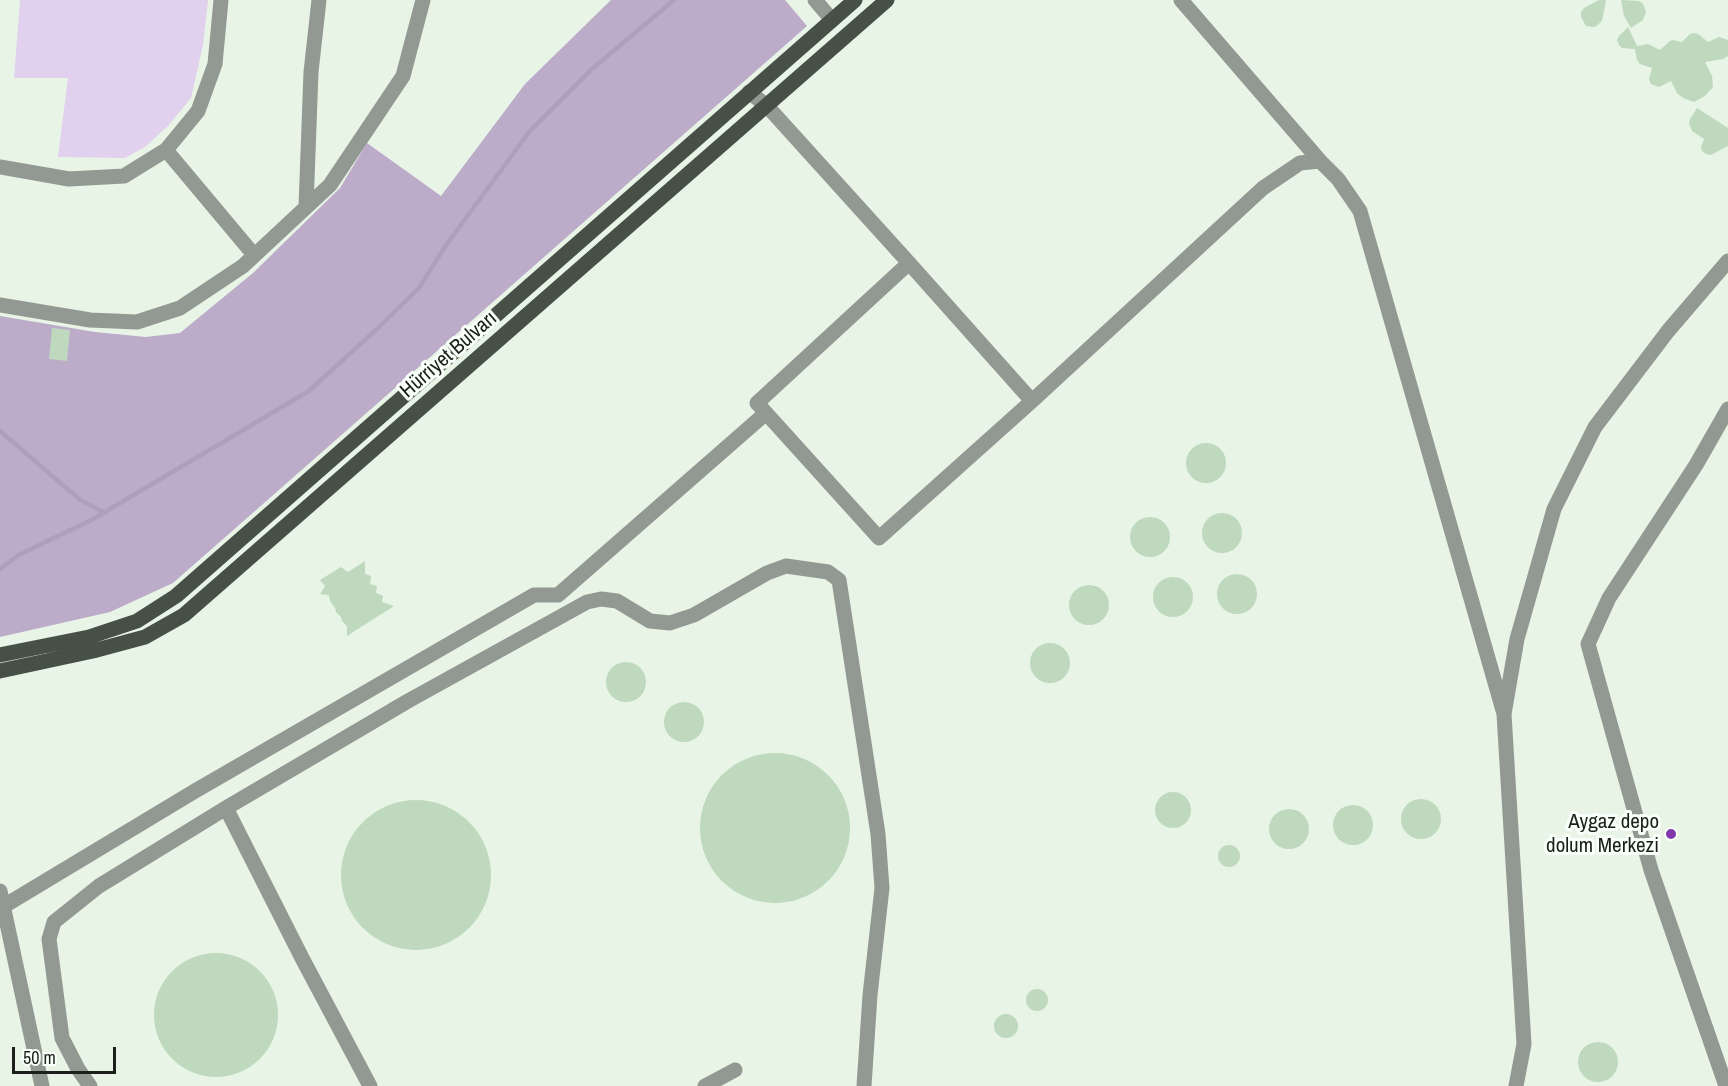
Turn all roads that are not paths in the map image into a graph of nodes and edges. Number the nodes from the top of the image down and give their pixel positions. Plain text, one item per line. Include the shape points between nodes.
1 (221, 0) edge
2 (319, 0) edge
3 (423, 0) edge
4 (815, 0) edge
5 (855, 0) edge
6 (887, 0) edge
7 (1181, 0) edge
8 (832, 20) junction
9 (750, 92) junction
10 (766, 106) junction
11 (166, 150) junction
12 (1320, 161) junction
13 (0, 167) edge
14 (306, 207) junction
15 (254, 255) junction
16 (1728, 261) edge
17 (909, 263) junction
18 (0, 305) edge
19 (1032, 401) junction
20 (1728, 409) edge
21 (766, 413) junction
22 (0, 655) edge
23 (0, 671) edge
24 (1504, 714) junction
25 (225, 808) junction
26 (0, 891) edge
27 (4, 906) junction
28 (735, 1070) dead end
29 (42, 1086) edge
30 (90, 1086) edge
31 (370, 1086) edge
32 (705, 1086) edge
33 (864, 1086) edge
34 (1516, 1086) edge
35 (1726, 1086) edge

1 - 11 street via 215,64 198,111
2 - 14 street via 311,72
3 - 14 street via 403,76 330,185
4 - 8 street
5 - 8 main road, Hürriyet Bulvarı
6 - 10 main road, Hürriyet Bulvarı
7 - 12 street
8 - 9 main road, Hürriyet Bulvarı
9 - 10 street
9 - 22 main road, Hürriyet Bulvarı via 176,596 137,621 118,628
10 - 17 street
10 - 23 main road, Hürriyet Bulvarı via 184,615 145,638
11 - 13 street via 124,176 69,179
11 - 15 street
12 - 19 street via 1300,164 1263,188
12 - 24 street via 1360,211
14 - 15 street
15 - 18 street via 180,308 137,322 90,320
16 - 24 street via 1668,331 1595,427 1554,509 1517,639
17 - 19 street
17 - 21 street via 757,403
19 - 21 street via 879,538
20 - 35 street via 1609,598 1588,644 1651,870
21 - 27 street via 558,595 534,595
24 - 34 street via 1524,1044
25 - 30 street via 99,886 54,922 49,939 62,1038
25 - 31 street
25 - 33 street via 587,602 617,601 651,621 670,623 694,615 786,566 828,572 839,580 878,834 882,888
26 - 27 street
27 - 29 street
28 - 32 street

